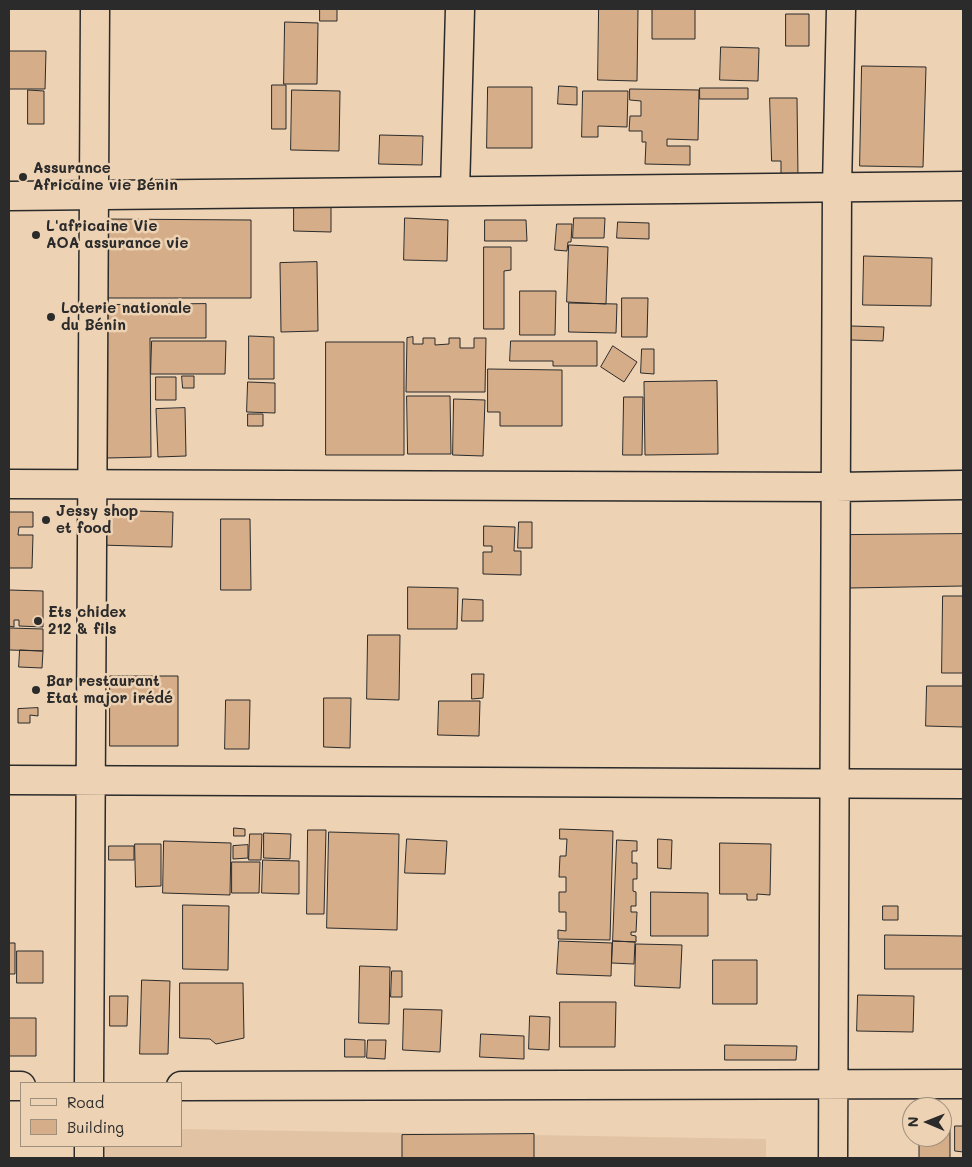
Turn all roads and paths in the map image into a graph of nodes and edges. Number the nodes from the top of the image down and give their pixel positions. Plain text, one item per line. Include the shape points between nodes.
1 (95, 9) edge
2 (460, 9) edge
3 (840, 9) edge
4 (963, 186) edge
5 (837, 187) junction
6 (455, 191) junction
7 (9, 196) edge
8 (94, 196) junction
9 (9, 484) edge
10 (92, 485) junction
11 (963, 485) edge
12 (836, 487) junction
13 (9, 780) edge
14 (91, 781) junction
15 (834, 783) junction
16 (963, 784) edge
17 (89, 1082) edge
18 (833, 1084) junction
19 (963, 1084) edge
20 (182, 1086) edge
21 (833, 1158) edge

1 - 8 street
2 - 6 street
3 - 5 street
4 - 5 street
5 - 6 street
5 - 12 street
6 - 8 street
7 - 8 street
8 - 10 street
9 - 10 street
10 - 12 street
10 - 14 street
11 - 12 street
12 - 15 street
13 - 14 street
14 - 15 street
14 - 17 street
15 - 16 street
15 - 18 street
18 - 19 street
18 - 20 street
18 - 21 street

